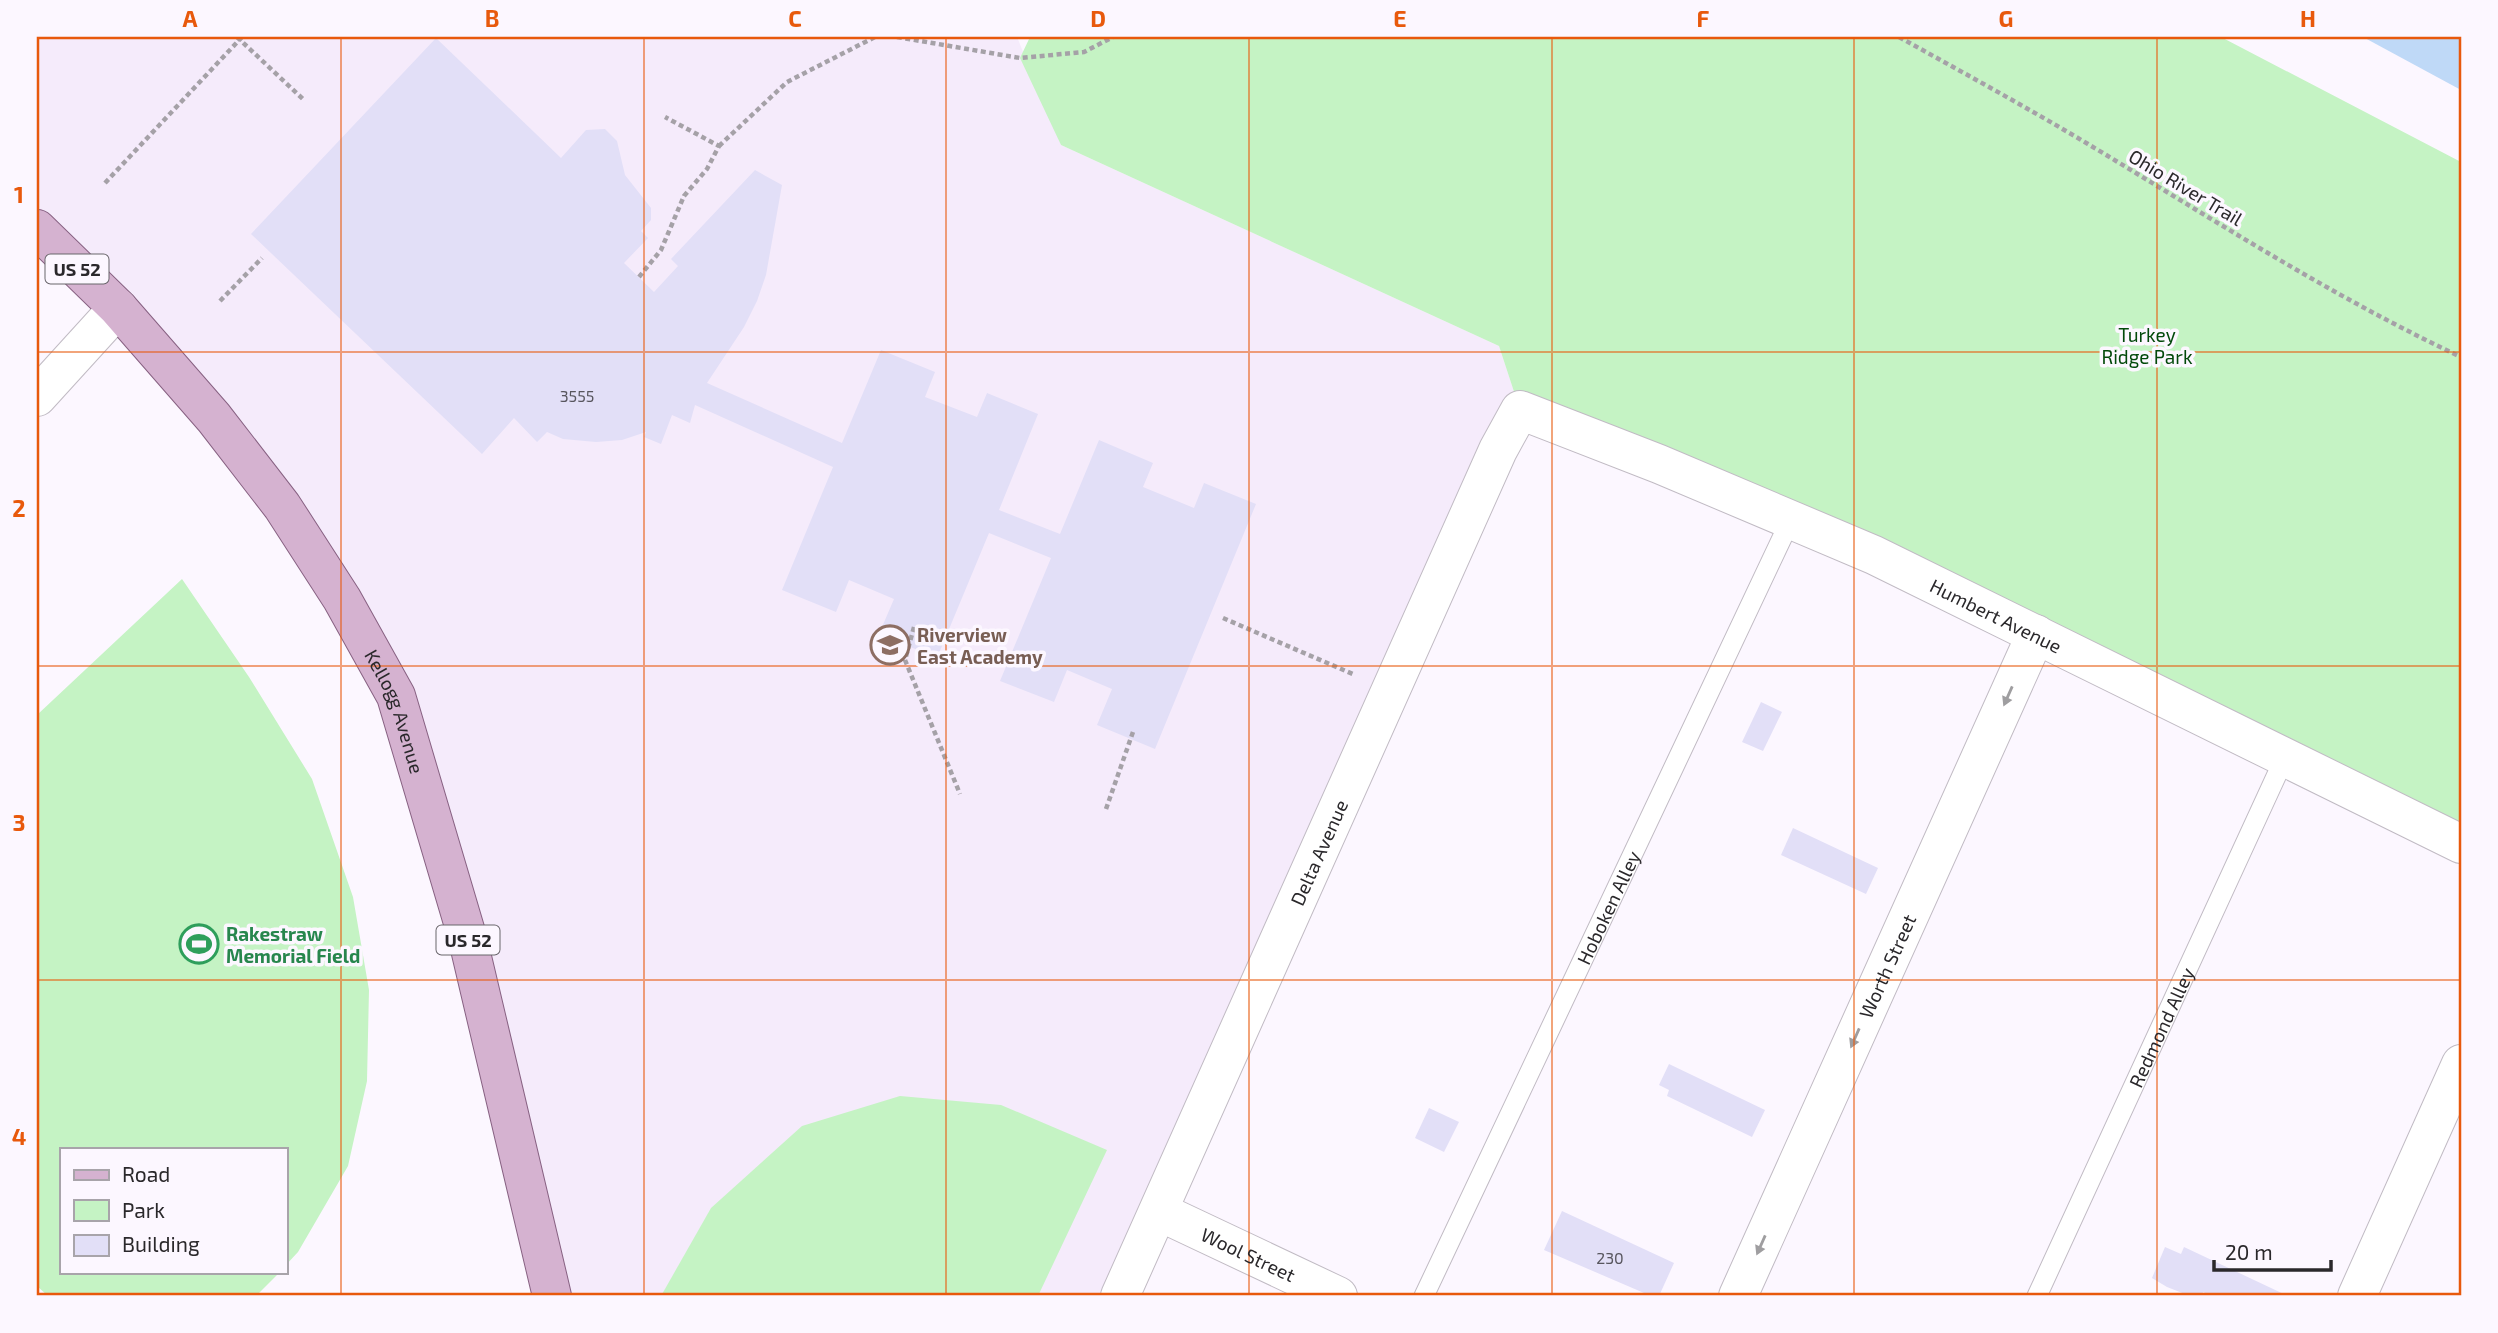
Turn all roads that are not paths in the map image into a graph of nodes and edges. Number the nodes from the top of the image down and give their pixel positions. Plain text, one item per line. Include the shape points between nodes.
1 (37, 229) edge
2 (118, 308) junction
3 (37, 397) edge
4 (1520, 410) joint
5 (1791, 519) junction
6 (2036, 634) junction
7 (2285, 757) junction
8 (2461, 844) edge
9 (2461, 1064) edge
10 (1160, 1212) junction
11 (552, 1296) edge
12 (1120, 1296) edge
13 (1338, 1296) edge
14 (1424, 1296) edge
15 (1738, 1296) edge
16 (2037, 1296) edge
17 (2357, 1296) edge

1 - 2 main road, Kellogg Avenue / US 52
2 - 3 street
2 - 11 main road, Kellogg Avenue / US 52 via 214,418 282,506 342,599 396,696 467,936
4 - 5 street, Humbert Avenue
4 - 10 street, Delta Avenue via 1498,450
5 - 6 street, Humbert Avenue
5 - 14 lane, Hoboken Alley
6 - 7 street, Humbert Avenue
6 -> 15 street, Worth Street
7 - 8 street, Humbert Avenue
7 - 16 lane, Redmond Alley
9 - 17 street
10 - 12 street, Delta Avenue
10 - 13 street, Wool Street

